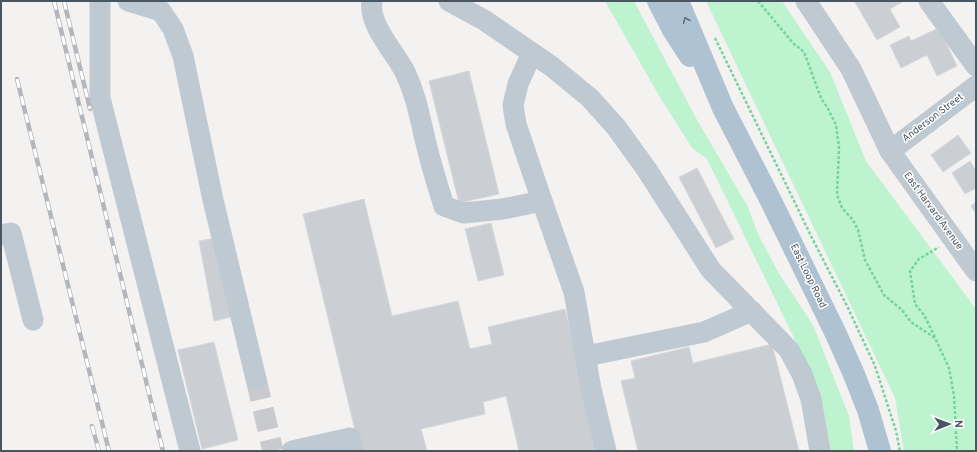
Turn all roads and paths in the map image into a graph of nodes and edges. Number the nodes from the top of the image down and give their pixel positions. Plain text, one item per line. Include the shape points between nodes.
1 (100, 1) edge
2 (128, 1) edge
3 (372, 1) edge
4 (449, 1) edge
5 (651, 1) edge
6 (658, 1) edge
7 (678, 1) edge
8 (758, 1) edge
9 (806, 1) edge
10 (929, 1) edge
11 (673, 30) junction
12 (714, 36) dead end
13 (532, 53) junction
14 (976, 66) edge
15 (976, 86) edge
16 (724, 108) junction
17 (890, 150) junction
18 (542, 201) junction
19 (1, 235) edge
20 (950, 236) junction
21 (976, 271) edge
22 (752, 311) junction
23 (33, 320) dead end
24 (935, 338) junction
25 (585, 355) junction
26 (256, 379) tunnel mouth
27 (190, 451) edge
28 (292, 451) edge
29 (353, 451) edge
30 (606, 451) edge
31 (820, 451) edge
32 (880, 451) edge
33 (900, 451) edge
34 (957, 451) edge

1 - 27 street via 100,98
2 - 26 street via 161,11 173,29 183,56 213,200
3 - 18 street via 375,22 404,70 415,96 444,206 463,213 503,209
4 - 13 street via 484,20
5 - 11 main road
6 - 11 main road, East Loop Road
16 -> 7 main road, East Loop Road
8 - 24 path via 793,43 804,52 821,98 836,125 839,148 837,195 842,208 858,230 865,260 872,274 884,295 902,310 911,322
9 - 17 street, East Harvard Avenue via 851,69
10 - 14 street
11 - 16 main road, East Loop Road
12 - 33 path via 875,366 896,430
13 - 18 street via 518,84 513,105 516,124
13 - 22 street via 590,98 616,127 647,170 711,270
15 - 17 street, Anderson Street
16 - 32 main road, East Loop Road via 835,332 868,410
17 - 20 street, East Harvard Avenue
18 - 25 street via 574,292
19 - 23 street via 11,233
20 - 21 street, East Harvard Avenue
20 - 24 path via 944,244 919,259 910,271 915,304 924,315
22 - 25 street via 704,332
22 - 31 street via 789,350 802,374 811,399
24 - 34 path via 949,368 954,396
25 - 30 street
28 - 29 street via 350,438

